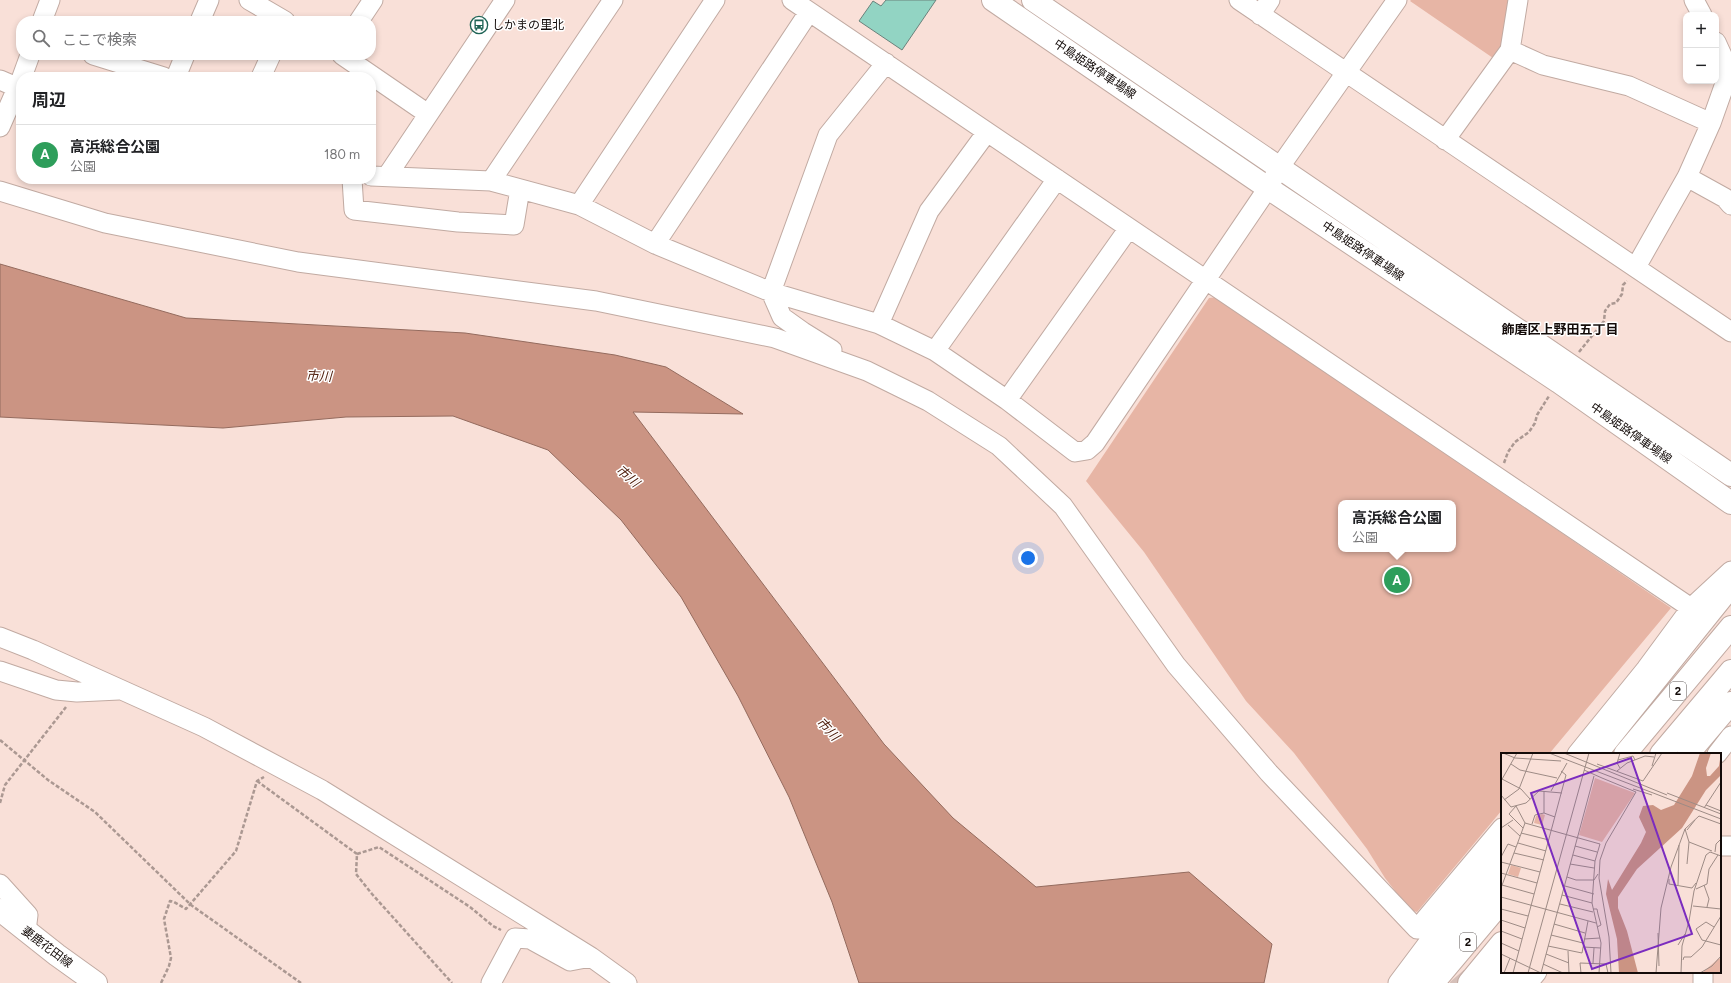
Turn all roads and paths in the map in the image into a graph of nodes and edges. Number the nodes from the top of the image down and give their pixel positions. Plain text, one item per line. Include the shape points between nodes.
1 (50, 0) edge
2 (209, 0) edge
3 (250, 0) edge
4 (373, 0) edge
5 (505, 0) edge
6 (613, 0) edge
7 (715, 0) edge
8 (792, 0) edge
9 (994, 0) edge
10 (1033, 0) edge
11 (1239, 0) edge
12 (1397, 0) edge
13 (1518, 0) edge
14 (1694, 0) edge
15 (1265, 7) edge
16 (809, 12) junction
17 (1700, 12) edge
18 (44, 16) edge
19 (202, 16) edge
20 (277, 16) edge
21 (362, 16) edge
22 (1719, 48) edge
23 (1510, 50) junction
24 (28, 60) edge
25 (109, 60) edge
26 (183, 60) edge
27 (268, 60) edge
28 (349, 60) edge
29 (886, 63) junction
30 (24, 72) edge
31 (148, 72) edge
32 (178, 72) edge
33 (263, 72) edge
34 (367, 72) edge
35 (1346, 73) junction
36 (376, 78) edge
37 (0, 80) edge
38 (16, 82) edge
39 (16, 92) edge
40 (428, 114) junction
41 (1711, 123) junction
42 (0, 127) edge
43 (987, 132) junction
44 (1445, 140) junction
45 (1279, 168) junction
46 (379, 176) edge
47 (1687, 177) junction
48 (1057, 179) junction
49 (491, 181) junction
50 (352, 184) edge
51 (1268, 188) junction
52 (520, 189) junction
53 (0, 191) edge
54 (579, 205) junction
55 (1731, 205) edge
56 (1129, 228) junction
57 (655, 244) junction
58 (1636, 267) junction
59 (1205, 280) junction
60 (772, 292) junction
61 (880, 324) junction
62 (1731, 332) edge
63 (935, 351) junction
64 (867, 371) junction
65 (1564, 374) junction
66 (1007, 400) junction
67 (1731, 475) edge
68 (1494, 476) junction
69 (1731, 503) edge
70 (1731, 571) edge
71 (1731, 586) edge
72 (1691, 608) junction
73 (1731, 627) edge
74 (0, 637) edge
75 (1646, 669) junction
76 (0, 670) edge
77 (1731, 671) edge
78 (122, 690) junction
79 (77, 692) junction
80 (1731, 703) edge
81 (1731, 736) edge
82 (0, 740) edge
83 (1567, 753) edge
84 (1578, 753) edge
85 (1597, 753) edge
86 (1626, 753) edge
87 (1662, 753) edge
88 (1689, 753) edge
89 (1718, 753) edge
90 (24, 760) junction
91 (271, 779) dead end
92 (257, 781) junction
93 (0, 803) edge
94 (1501, 829) edge
95 (1501, 847) edge
96 (357, 854) junction
97 (1501, 856) edge
98 (1501, 872) edge
99 (1478, 876) junction
100 (0, 884) edge
101 (1501, 902) edge
102 (191, 905) junction
103 (0, 910) edge
104 (26, 931) junction
105 (515, 938) junction
106 (1501, 944) edge
107 (591, 957) junction
108 (1501, 972) edge
109 (1517, 973) edge
110 (1536, 973) edge
111 (1405, 982) edge
112 (96, 983) edge
113 (161, 983) edge
114 (301, 983) edge
115 (452, 983) edge
116 (491, 983) edge
117 (627, 983) edge
118 (1433, 983) edge
119 (1469, 983) edge
120 (1492, 983) edge
121 (1509, 983) edge
122 (1528, 983) edge

1 - 18 street
2 - 19 street
3 - 20 street
4 - 21 street
5 - 40 street
6 - 49 street
7 - 54 street
8 - 16 street
9 - 51 main road, 中島姫路停車場線
10 - 45 main road, 中島姫路停車場線
11 - 15 street
12 - 35 street
13 - 23 street
14 - 17 street
15 - 35 street
16 - 29 street
16 - 57 street
22 - 41 street via 1728,75
23 - 41 street via 1543,66 1629,86
23 - 44 street
24 - 30 street
25 - 31 street
26 - 32 street
27 - 33 street
28 - 34 street
29 - 43 street
29 - 60 street via 828,135
35 - 44 street
35 - 45 street
36 - 40 street
37 - 38 street
39 - 42 street
40 - 46 street
41 - 47 street
43 - 48 street
43 - 61 street via 929,211
44 - 58 street
45 - 51 street
45 - 65 main road, 中島姫路停車場線
46 - 49 street
47 - 55 street via 1725,198
47 - 58 street
48 - 56 street
48 - 63 street
49 - 52 street
50 - 52 street via 354,210 500,225 514,225
51 - 59 street
51 - 65 main road, 中島姫路停車場線
52 - 54 street
53 - 64 street via 105,223 291,260 604,302 775,338
54 - 57 street
56 - 59 street
56 - 66 street
57 - 60 street
58 - 62 street
58 - 65 path via 1623,285 1622,294 1616,303 1610,304 1605,311 1604,321
59 - 66 street via 1095,442 1087,450 1075,452
59 - 68 street
60 - 61 street
60 - 64 street via 782,317
61 - 63 street
63 - 66 street
64 - 94 street via 928,401 999,446 1063,506 1176,665 1269,773 1417,929
65 - 67 main road, 中島姫路停車場線
65 - 68 path via 1529,432 1515,442
65 - 69 main road, 中島姫路停車場線
68 - 72 street
70 - 72 street
71 - 85 main road
72 - 75 street
73 - 86 main road, 2
74 - 78 street
75 - 83 street via 1622,690
75 - 84 street
76 - 79 street via 56,690
77 - 87 main road, 2
78 - 79 street
78 - 107 street via 204,727 322,790
79 - 90 path
80 - 88 main road
81 - 89 street
82 - 90 path
90 - 93 path via 5,785
90 - 102 path via 95,812
91 - 92 path via 264,777
92 - 96 path
92 - 102 path via 236,851
95 - 99 street
96 - 105 path via 379,847 470,907 493,926
96 - 115 path via 356,874
97 - 99 main road
98 - 111 main road via 1451,934
99 - 111 street
100 - 104 street via 28,915
101 - 118 main road, 2
102 - 113 path via 186,909 170,902 164,919 171,958
102 - 114 path
103 - 104 main road, 妻鹿花田線
104 - 112 main road, 妻鹿花田線
105 - 107 street via 530,939 570,961
105 - 116 street
106 - 119 main road, 2
107 - 117 street
108 - 120 main road
109 - 121 street
110 - 122 street

